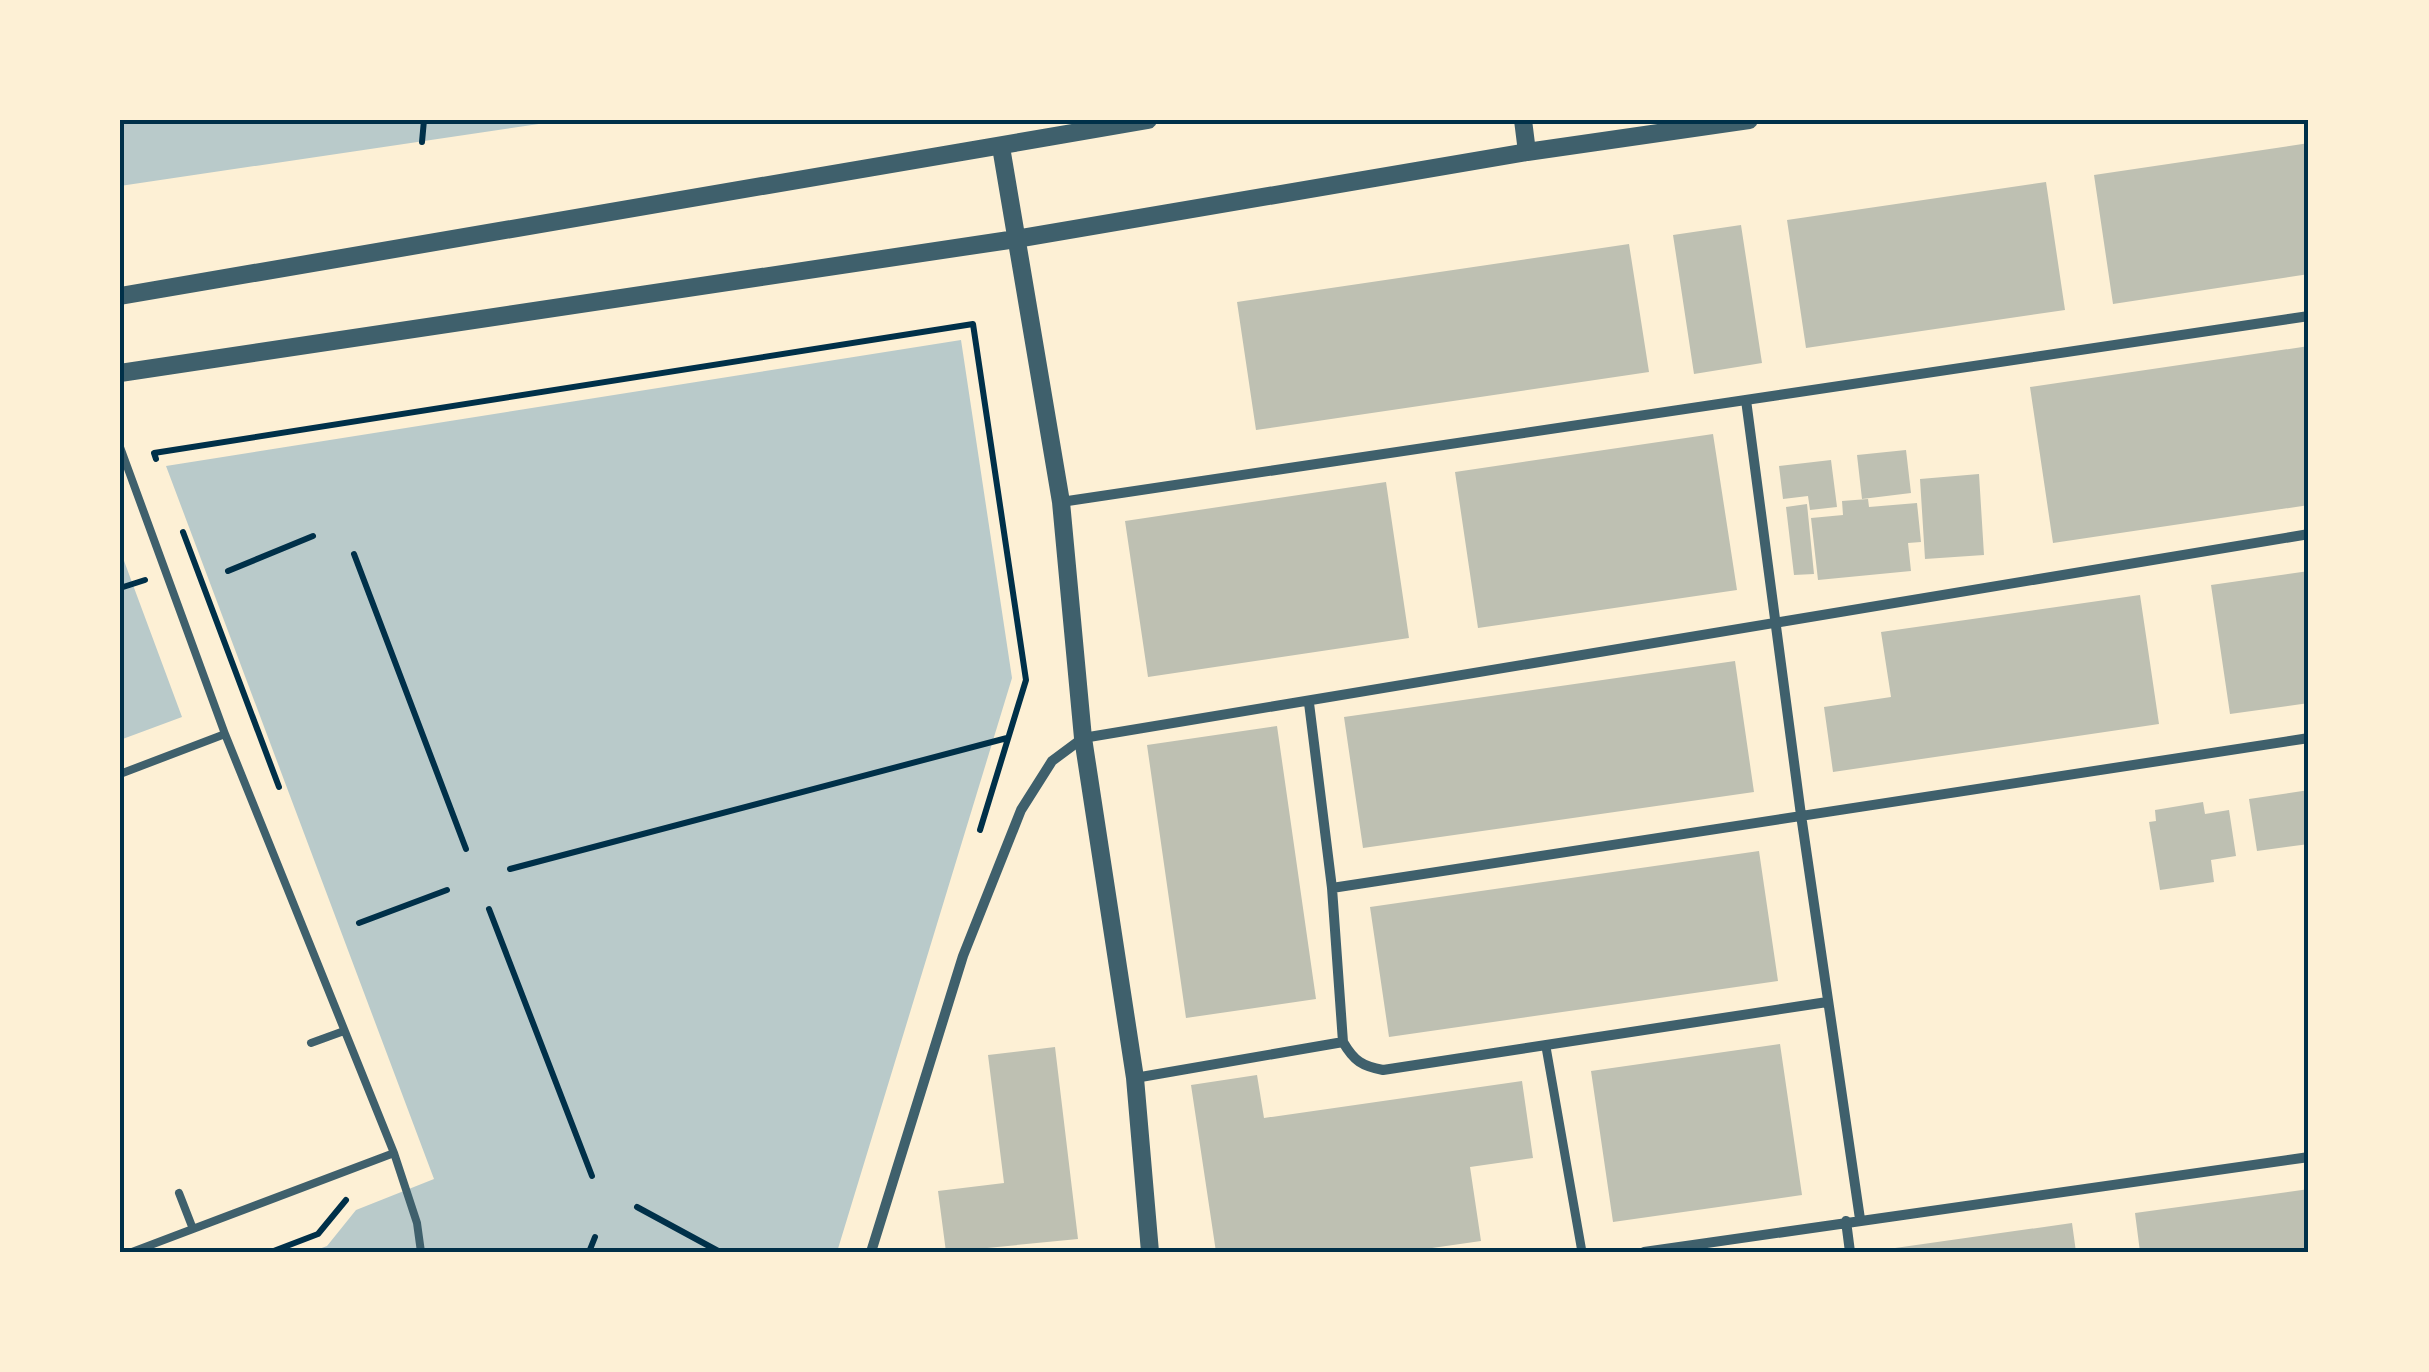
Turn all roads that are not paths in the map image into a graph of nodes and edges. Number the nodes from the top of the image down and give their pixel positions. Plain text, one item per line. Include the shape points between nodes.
1 (1148, 120) edge
2 (1523, 120) edge
3 (1749, 120) edge
4 (1000, 147) junction
5 (1528, 152) junction
6 (1016, 239) junction
7 (120, 296) edge
8 (2309, 316) edge
9 (120, 373) edge
10 (1746, 400) junction
11 (120, 447) edge
12 (1061, 502) junction
13 (2309, 534) edge
14 (1777, 623) junction
15 (1309, 703) junction
16 (225, 734) junction
17 (1083, 738) junction
18 (2309, 738) edge
19 (120, 774) edge
20 (1801, 816) junction
21 (1332, 888) junction
22 (1827, 1002) junction
23 (344, 1031) junction
24 (1343, 1042) junction
25 (310, 1043) dead end
26 (1546, 1047) junction
27 (1136, 1078) junction
28 (394, 1154) junction
29 (2309, 1157) edge
30 (179, 1193) dead end
31 (1860, 1219) junction
32 (1846, 1221) junction
33 (193, 1229) junction
34 (132, 1252) edge
35 (420, 1252) edge
36 (871, 1252) edge
37 (1150, 1252) edge
38 (1582, 1252) edge
39 (1644, 1252) edge
40 (1850, 1252) edge

1 - 4 street
2 - 5 street
3 - 5 street
4 - 6 street
4 - 7 street
5 - 6 street
6 - 9 street
6 - 12 street
8 - 10 street
10 - 12 street
10 - 14 street
11 - 16 lane
12 - 17 street
13 - 14 street
14 - 15 street
14 - 20 street
15 - 17 street
15 - 21 street
16 - 19 lane
16 - 23 lane
17 - 27 street
17 - 36 street via 1052,761 1022,810 963,956
18 - 20 street
20 - 21 street
20 - 22 street
21 - 24 street
22 - 26 street
22 - 31 street
23 - 25 lane
23 - 28 lane
24 - 26 street via 1362,1066 1383,1070
24 - 27 street
26 - 38 street
27 - 37 street
28 - 33 lane
28 - 35 lane
29 - 31 street
30 - 33 lane
31 - 32 street
32 - 39 street
32 - 40 street
33 - 34 lane

